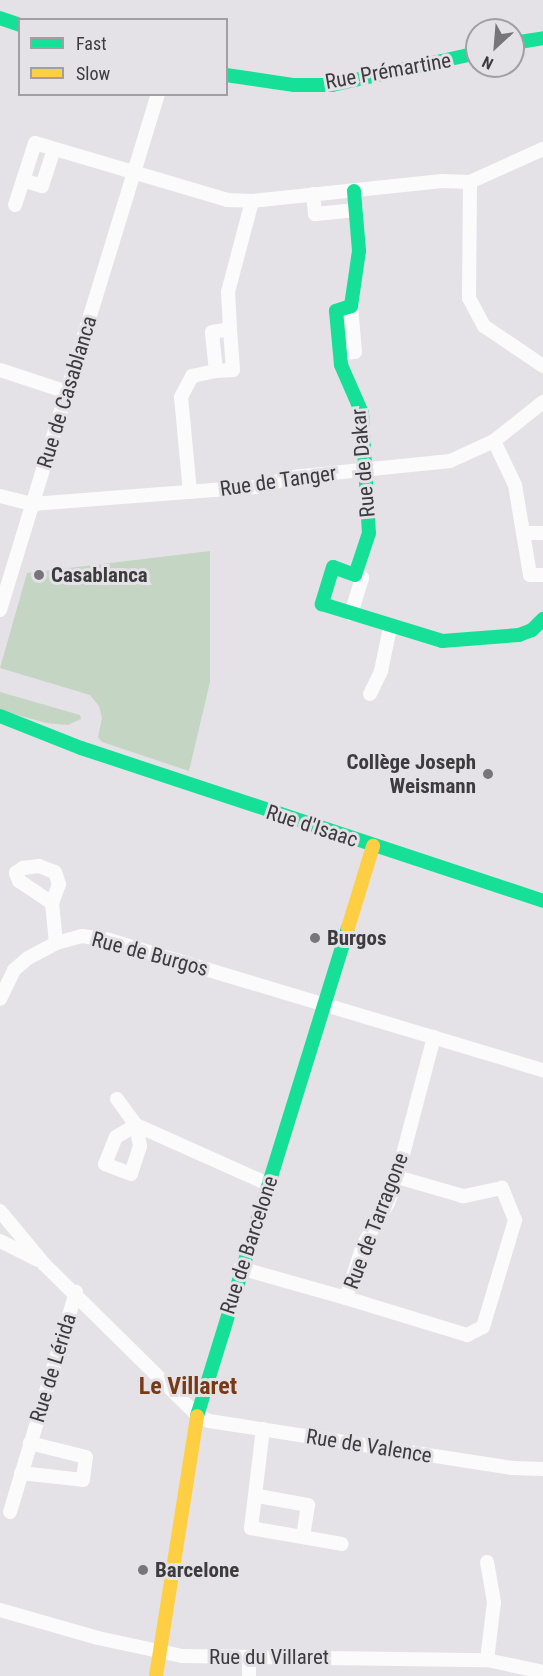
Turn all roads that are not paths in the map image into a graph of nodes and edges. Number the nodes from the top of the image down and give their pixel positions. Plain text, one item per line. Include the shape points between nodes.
1 (0, 18) edge
2 (18, 24) edge
3 (543, 38) edge
4 (525, 41) edge
5 (465, 56) edge
6 (228, 75) edge
7 (157, 96) edge
8 (543, 149) edge
9 (54, 150) junction
10 (134, 174) junction
11 (23, 180) junction
12 (470, 182) junction
13 (354, 191) junction
14 (313, 194) junction
15 (252, 201) junction
16 (15, 204) dead end
17 (357, 210) junction
18 (543, 366) edge
19 (0, 370) edge
20 (68, 392) junction
21 (543, 402) edge
22 (494, 441) junction
23 (367, 470) junction
24 (190, 492) junction
25 (0, 496) edge
26 (32, 504) junction
27 (523, 533) junction
28 (543, 533) edge
29 (355, 575) junction
30 (543, 575) edge
31 (0, 610) edge
32 (351, 614) junction
33 (543, 619) edge
34 (390, 628) junction
35 (370, 694) dead end
36 (0, 716) edge
37 (0, 730) edge
38 (81, 748) junction
39 (373, 846) junction
40 (543, 901) edge
41 (52, 903) dead end
42 (56, 943) junction
43 (0, 999) edge
44 (323, 1003) junction
45 (434, 1037) junction
46 (543, 1070) edge
47 (117, 1099) dead end
48 (398, 1177) junction
49 (268, 1184) junction
50 (0, 1211) edge
51 (0, 1241) edge
52 (44, 1263) junction
53 (240, 1268) junction
54 (76, 1292) junction
55 (346, 1298) junction
56 (197, 1415) junction
57 (264, 1429) junction
58 (30, 1443) junction
59 (543, 1469) edge
60 (21, 1473) junction
61 (258, 1496) junction
62 (10, 1512) dead end
63 (303, 1537) junction
64 (342, 1544) dead end
65 (487, 1562) dead end
66 (0, 1610) edge
67 (160, 1653) junction
68 (249, 1658) junction
69 (487, 1660) junction
70 (543, 1672) edge
71 (156, 1676) edge
72 (249, 1676) edge

1 - 2 street
3 - 4 street
5 - 6 street, Rue Prémartine via 332,85 294,85
7 - 10 street, Rue de Casablanca
8 - 12 street
9 - 10 street
9 - 11 street via 42,186
9 - 11 street via 35,143
10 - 15 street via 218,198
10 - 20 street, Rue de Casablanca
11 - 16 street
12 - 13 street via 442,181
12 - 18 street via 469,298 473,312 484,326
13 - 14 street
13 - 17 street, Rue de Dakar
14 - 15 street
14 - 17 street via 315,214
15 - 24 street via 228,292 230,329 212,332 216,371 192,376 181,398
17 - 23 street, Rue de Dakar via 359,251 351,306 336,311 341,365 362,413
19 - 20 street
20 - 26 street, Rue de Casablanca
21 - 22 street, Rue de Tanger
22 - 23 street, Rue de Tanger via 450,460
22 - 27 street via 515,485
23 - 24 street, Rue de Tanger via 292,477 256,487
23 - 29 street, Rue de Dakar via 369,533
24 - 26 street, Rue de Tanger
25 - 26 street, Rue de Tanger
26 - 31 street, Rue de Casablanca
27 - 28 street
27 - 30 street via 530,575
29 - 32 street, Rue de Dakar via 362,578
29 - 32 street via 333,567 322,604
32 - 34 street
33 - 34 street via 532,630 519,635 442,641
34 - 35 street via 381,671
36 - 38 street, Rue d'Isaac
37 - 38 street, Rue d'Isaac
38 - 39 street, Rue d'Isaac
39 - 40 street, Rue d'Isaac
39 - 44 street, Rue de Barcelone
41 - 42 street
42 - 43 street, Rue de Burgos via 14,970
42 - 44 street, Rue de Burgos via 82,936 109,940
44 - 45 street
44 - 49 street, Rue de Barcelone
45 - 46 street
45 - 48 street, Rue de Tarragone
47 - 49 street via 136,1125
48 - 55 street, Rue de Tarragone via 388,1203 363,1245
48 - 55 street via 463,1196 501,1188 514,1220 483,1328 467,1335
49 - 53 street, Rue de Barcelone
50 - 52 street
51 - 52 street
52 - 54 street
53 - 55 street, Rue de Tarragone
53 - 56 street, Rue de Barcelone
54 - 56 street
54 - 58 street, Rue de Lérida
56 - 57 street, Rue de Valence via 209,1421
56 - 67 street, Rue de Barcelone
57 - 59 street, Rue de Valence via 512,1468
57 - 61 street
58 - 60 street, Rue de Lérida
58 - 60 street, Rue de Lérida via 86,1457 83,1480
60 - 62 street, Rue de Lérida
61 - 63 street via 308,1505
61 - 63 street via 251,1528
63 - 64 street
65 - 69 street via 494,1602
66 - 67 street, Rue du Villaret
67 - 68 street, Rue du Villaret
67 - 71 street, Rue de Barcelone
68 - 69 street, Rue du Villaret
68 - 72 street
69 - 70 street, Rue du Villaret

